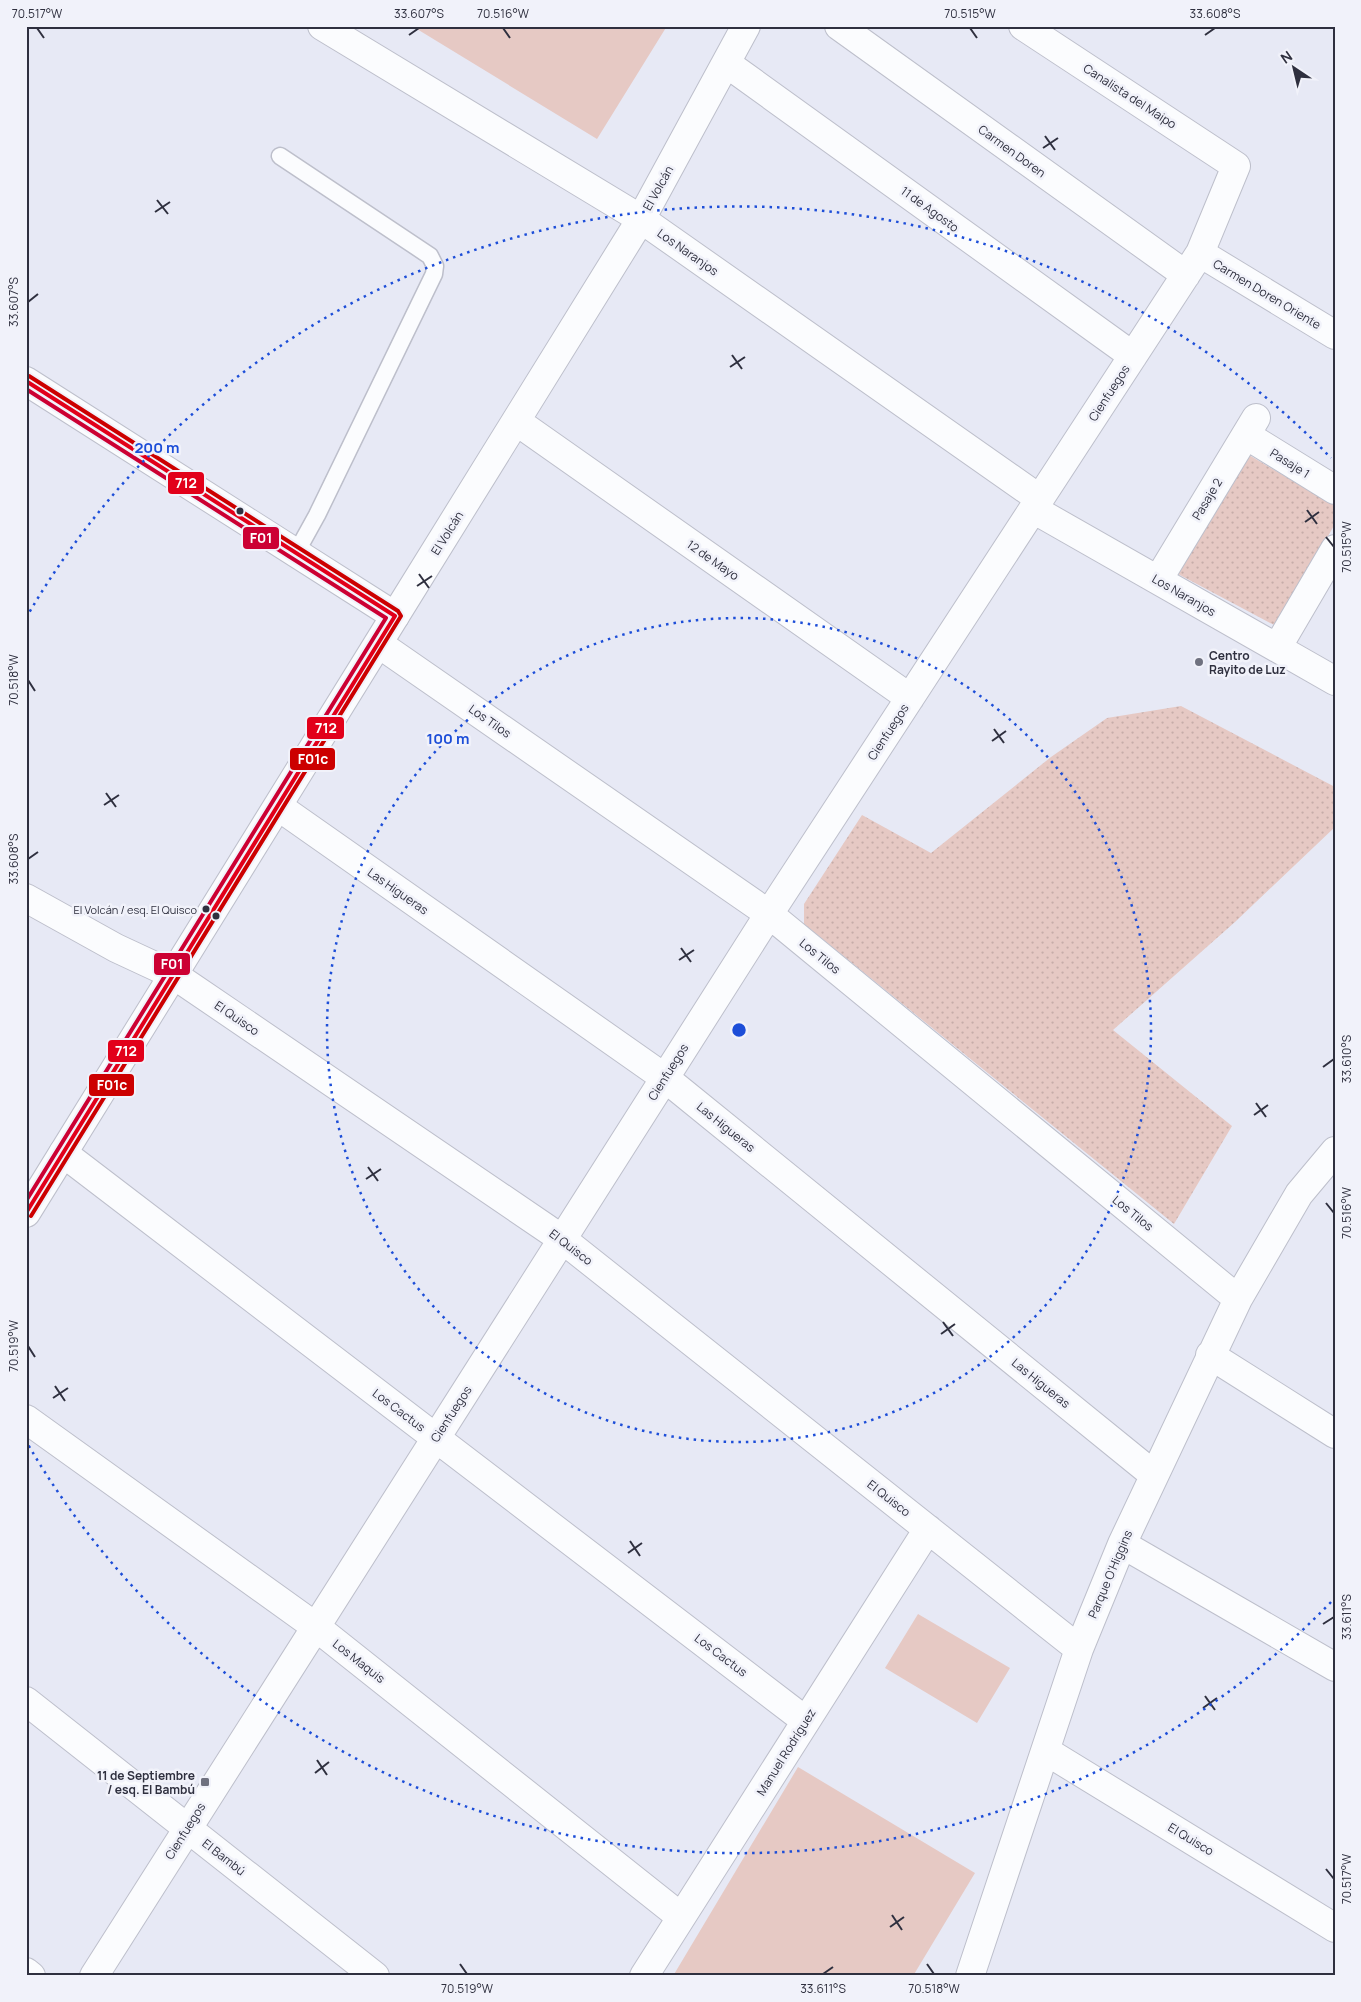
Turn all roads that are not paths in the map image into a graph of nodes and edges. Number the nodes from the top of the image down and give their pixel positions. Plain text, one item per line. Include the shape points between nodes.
1 (322, 26) edge
2 (746, 26) edge
3 (839, 26) edge
4 (1023, 26) edge
5 (726, 63) junction
6 (280, 156) dead end
7 (1236, 166) joint
8 (641, 219) junction
9 (1193, 264) junction
10 (1335, 335) edge
11 (1133, 356) junction
12 (26, 381) edge
13 (516, 421) junction
14 (1251, 426) joint
15 (1335, 490) edge
16 (1036, 504) junction
17 (1335, 549) edge
18 (296, 553) junction
19 (1158, 580) junction
20 (396, 616) junction
21 (379, 644) junction
22 (1277, 648) junction
23 (1335, 681) edge
24 (910, 698) junction
25 (278, 807) junction
26 (26, 898) edge
27 (769, 914) junction
28 (174, 975) junction
29 (665, 1078) junction
30 (1335, 1151) edge
31 (63, 1153) junction
32 (26, 1213) edge
33 (562, 1239) junction
34 (1238, 1299) junction
35 (1210, 1355) junction
36 (26, 1419) edge
37 (1335, 1434) edge
38 (435, 1437) junction
39 (1154, 1475) junction
40 (928, 1529) junction
41 (1122, 1544) junction
42 (316, 1627) junction
43 (1079, 1649) junction
44 (1335, 1667) edge
45 (26, 1701) edge
46 (806, 1720) junction
47 (1046, 1751) junction
48 (186, 1827) junction
49 (681, 1917) junction
50 (1335, 1928) edge
51 (26, 1972) edge
52 (976, 1973) edge
53 (31, 1976) edge
54 (94, 1976) edge
55 (375, 1976) edge
56 (644, 1976) edge

1 - 8 street, Los Naranjos
2 - 5 street, El Volcán
3 - 9 street, Carmen Doren
4 - 7 street, Canalista del Maipo
5 - 8 street, El Volcán
5 - 11 street, 11 de Agosto
6 - 18 lane via 430,256 435,266 434,274
7 - 9 street, Cienfuegos
8 - 13 street, El Volcán
8 - 16 street, Los Naranjos
9 - 10 street, Carmen Doren Oriente
9 - 11 street, Cienfuegos
11 - 16 street, Cienfuegos
12 - 18 street
13 - 20 street, El Volcán
13 - 24 street, 12 de Mayo
14 - 15 street, Pasaje 1
14 - 19 street, Pasaje 2
16 - 19 street, Los Naranjos
16 - 24 street, Cienfuegos
17 - 22 street
18 - 20 street
19 - 22 street, Los Naranjos
20 - 21 street, El Volcán
21 - 25 street, El Volcán
21 - 27 street, Los Tilos
22 - 23 street, Los Naranjos
24 - 27 street, Cienfuegos
25 - 28 street, El Volcán
25 - 29 street, Las Higueras
26 - 28 street, El Quisco via 116,948
27 - 29 street, Cienfuegos
27 - 34 street, Los Tilos
28 - 31 street, El Volcán
28 - 33 street, El Quisco
29 - 33 street, Cienfuegos
29 - 39 street, Las Higueras
30 - 34 street, Parque O'Higgins via 1299,1194
31 - 32 street, El Volcán
31 - 38 street, Los Cactus
33 - 38 street, Cienfuegos
33 - 40 street, El Quisco
34 - 35 street, Parque O'Higgins
35 - 37 street
35 - 39 street, Parque O'Higgins
36 - 42 street, Los Maquis
38 - 42 street, Cienfuegos
38 - 46 street, Los Cactus
39 - 41 street, Parque O'Higgins
40 - 43 street, El Quisco
40 - 46 street, Manuel Rodríguez
41 - 43 street, Parque O'Higgins
41 - 44 street
42 - 48 street, Cienfuegos
42 - 49 street, Los Maquis
43 - 47 street, Parque O'Higgins
45 - 48 street, El Bambú
46 - 49 street, Manuel Rodríguez
47 - 50 street, El Quisco
47 - 52 street, Parque O'Higgins
48 - 54 street, Cienfuegos
48 - 55 street, El Bambú
49 - 56 street, Manuel Rodríguez
51 - 53 street

